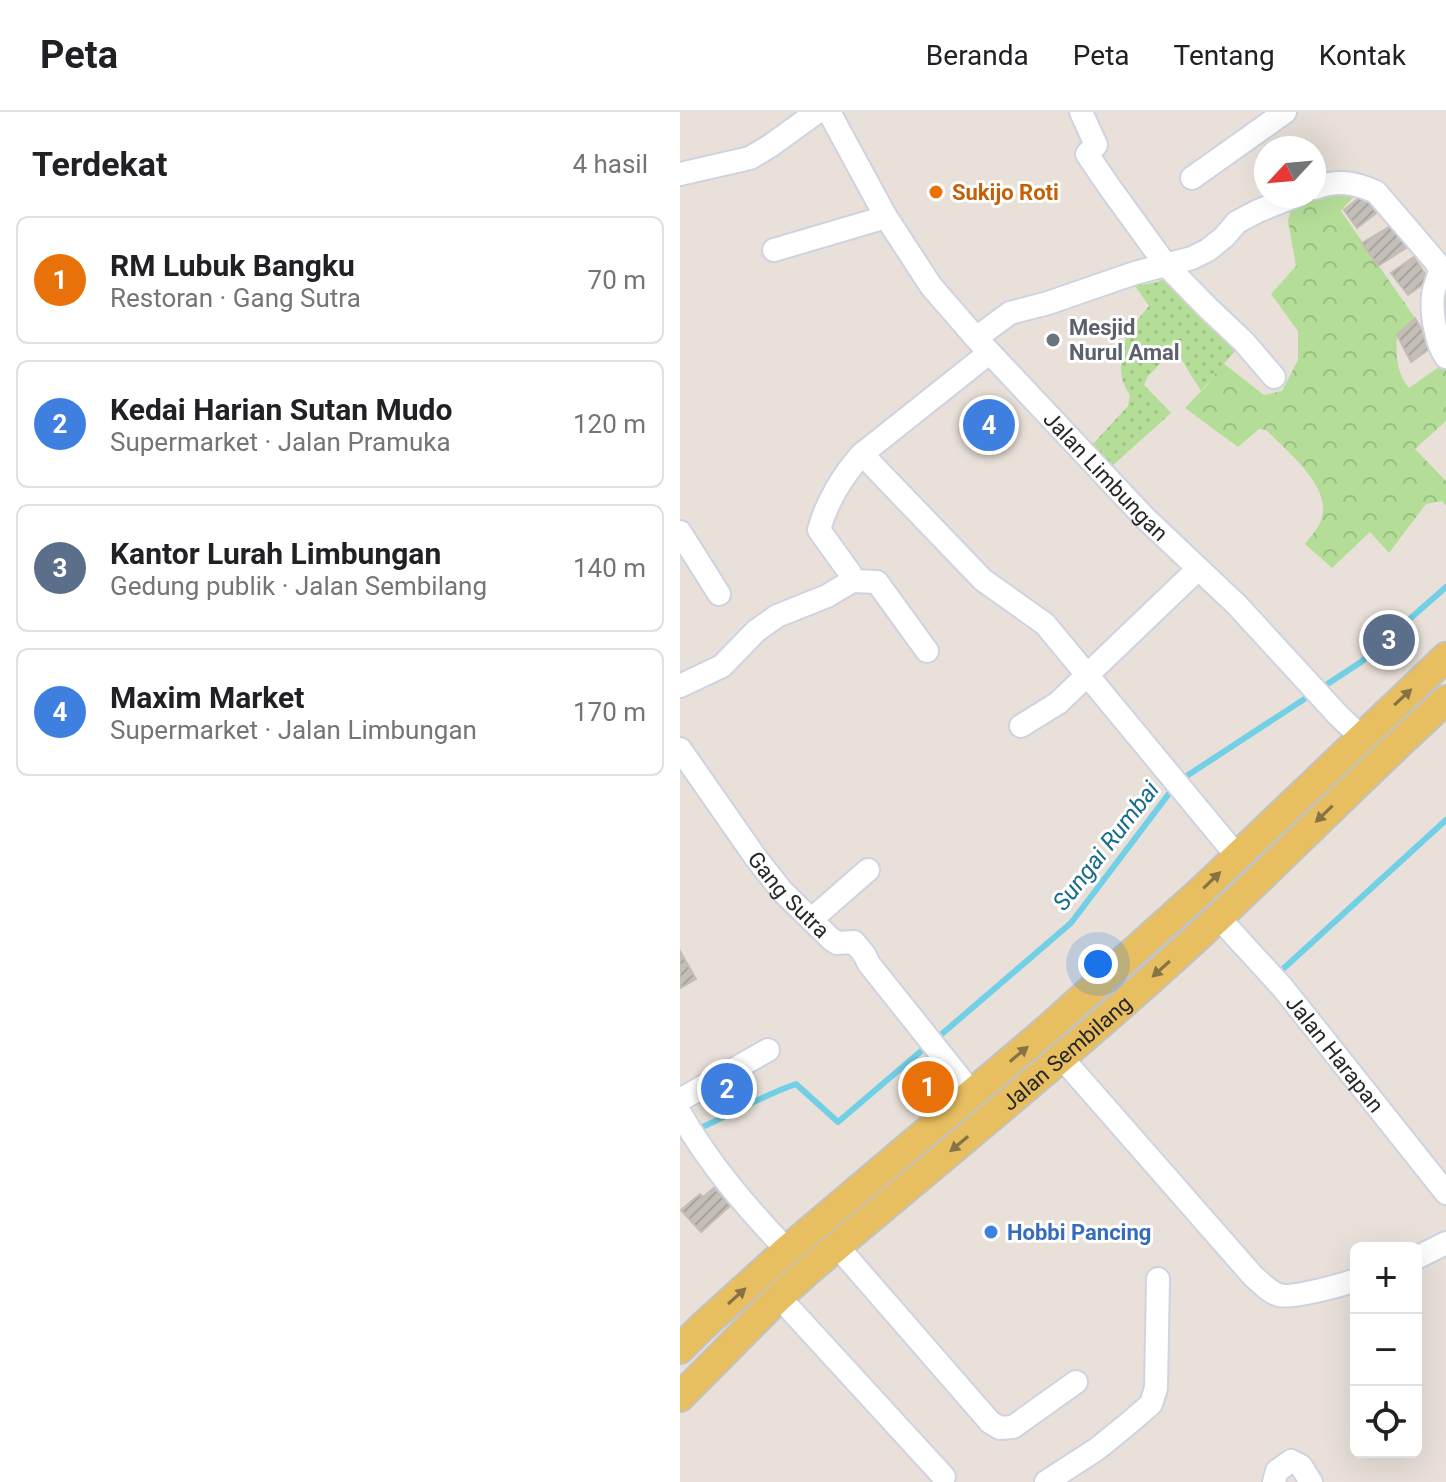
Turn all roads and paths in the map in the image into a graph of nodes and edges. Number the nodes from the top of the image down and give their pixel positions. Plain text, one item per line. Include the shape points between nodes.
1 (817, 112) edge
2 (829, 112) edge
3 (1081, 112) edge
4 (1285, 112) edge
5 (680, 174) edge
6 (1192, 178) dead end
7 (1326, 186) edge
8 (1265, 208) edge
9 (886, 217) junction
10 (774, 250) dead end
11 (1166, 265) junction
12 (983, 346) junction
13 (1446, 357) edge
14 (1274, 377) dead end
15 (862, 454) junction
16 (680, 532) edge
17 (1198, 569) junction
18 (852, 581) junction
19 (719, 594) dead end
20 (927, 651) dead end
21 (1446, 657) edge
22 (1087, 674) junction
23 (680, 686) edge
24 (1446, 700) edge
25 (1021, 726) dead end
26 (1361, 737) junction
27 (680, 749) edge
28 (1237, 856) junction
29 (868, 870) dead end
30 (1218, 917) junction
31 (812, 919) junction
32 (768, 1050) dead end
33 (1062, 1058) junction
34 (972, 1093) junction
35 (680, 1100) edge
36 (688, 1127) edge
37 (1446, 1193) edge
38 (1446, 1243) edge
39 (837, 1246) junction
40 (787, 1250) junction
41 (1422, 1255) edge
42 (1158, 1279) dead end
43 (1350, 1282) edge
44 (779, 1297) junction
45 (680, 1349) edge
46 (1076, 1382) dead end
47 (680, 1397) edge
48 (944, 1477) dead end
49 (1046, 1482) edge
50 (1274, 1482) edge
51 (1311, 1482) edge

1 - 5 street via 750,158
2 - 9 street, Jalan Limbungan
3 - 11 street via 1096,145 1087,154
4 - 6 street
7 - 13 street via 1346,182 1376,192 1436,262 1440,270 1433,316
8 - 11 street via 1237,222 1208,250
9 - 10 street
9 - 12 street, Jalan Limbungan via 931,286
11 - 12 street via 1010,313
11 - 14 street
12 - 15 street
12 - 17 street, Jalan Limbungan
15 - 18 street via 822,516 819,530
15 - 22 street via 983,580 1045,624
16 - 19 street
17 - 22 street
17 - 26 street, Jalan Limbungan
18 - 20 street via 877,582
18 - 23 street via 777,616 722,666
26 -> 21 main road, Jalan Sembilang
22 - 25 street via 1058,703
22 - 28 street
24 -> 30 main road, Jalan Sembilang
26 - 28 main road, Jalan Sembilang
27 - 31 street, Gang Sutra via 756,858
34 -> 28 main road, Jalan Sembilang
29 - 31 street
30 -> 33 main road, Jalan Sembilang
30 - 37 street, Jalan Harapan via 1283,988
31 - 34 street, Gang Sutra via 837,943 854,942
32 - 35 street
33 -> 39 main road, Jalan Sembilang
33 - 43 street via 1269,1290 1283,1297
34 - 40 main road, Jalan Sembilang
36 - 40 street via 750,1211
38 - 41 street
39 - 44 main road, Jalan Sembilang
39 - 46 street via 1000,1428 1013,1427
45 -> 40 main road, Jalan Sembilang
42 - 49 street via 1156,1388 1151,1404
44 - 47 main road, Jalan Sembilang
44 - 48 street
50 - 51 street via 1277,1471 1291,1461

